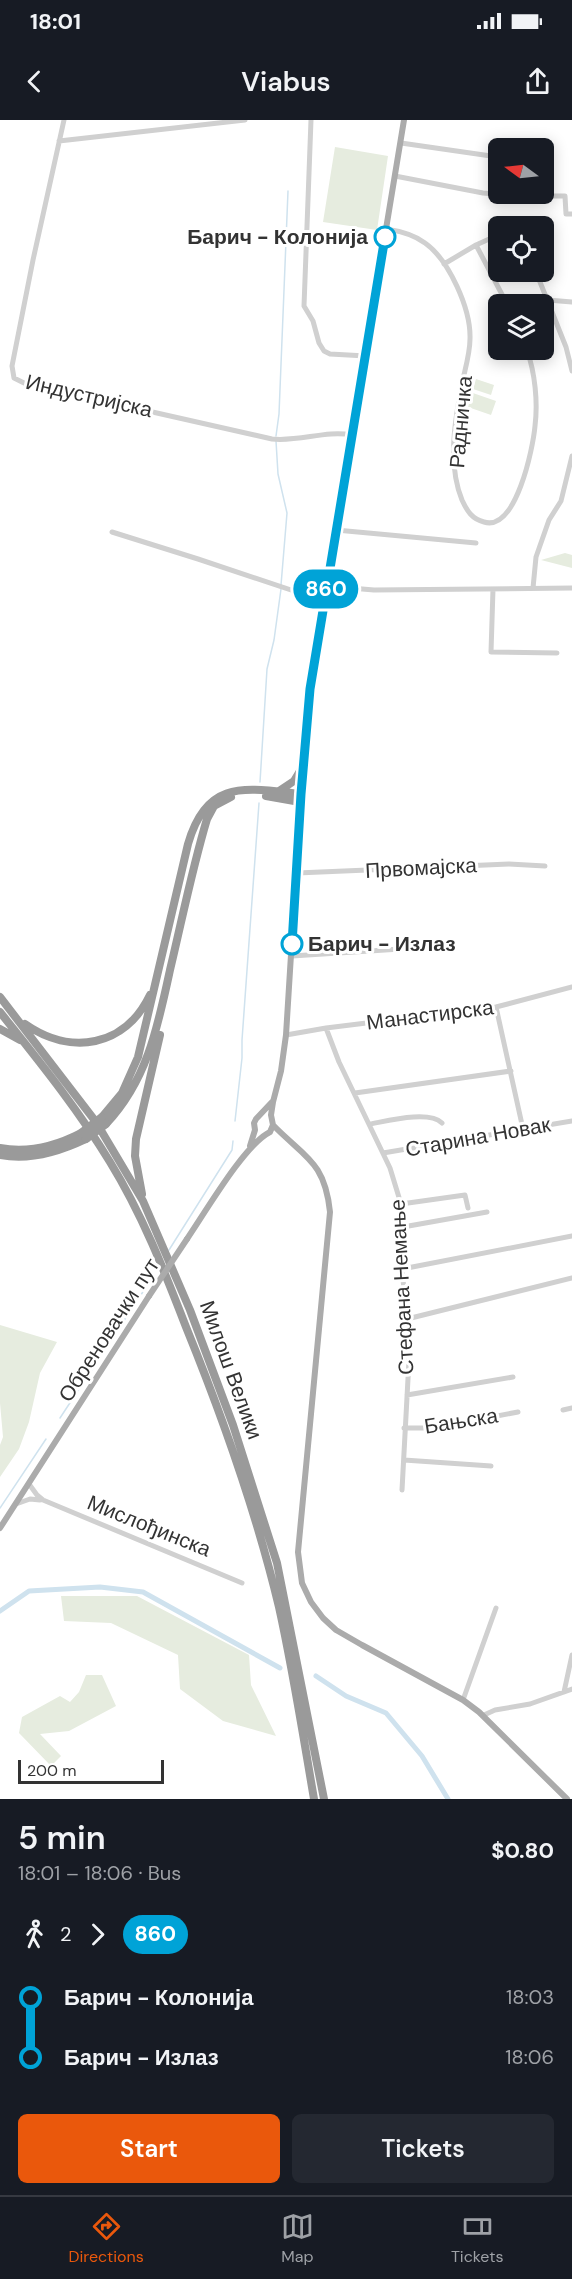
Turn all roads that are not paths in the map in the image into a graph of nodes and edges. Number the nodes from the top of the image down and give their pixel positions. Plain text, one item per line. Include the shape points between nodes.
1 (64, 120) edge
2 (245, 120) edge
3 (311, 120) edge
4 (404, 120) edge
5 (59, 141) junction
6 (400, 143) junction
7 (488, 156) edge
8 (395, 176) junction
9 (572, 214) edge
10 (386, 229) junction
11 (488, 239) edge
12 (476, 244) junction
13 (444, 264) junction
14 (502, 294) edge
15 (554, 300) edge
16 (572, 302) edge
17 (554, 316) edge
18 (366, 356) junction
19 (529, 360) edge
20 (572, 371) edge
21 (352, 435) junction
22 (572, 456) edge
23 (336, 530) junction
24 (112, 532) dead end
25 (476, 543) dead end
26 (327, 586) junction
27 (533, 588) junction
28 (572, 588) edge
29 (493, 589) junction
30 (324, 602) junction
31 (557, 653) dead end
32 (303, 765) junction
33 (278, 792) junction
34 (300, 798) junction
35 (545, 866) dead end
36 (297, 873) junction
37 (416, 948) dead end
38 (292, 956) junction
39 (156, 980) junction
40 (572, 987) edge
41 (0, 997) edge
42 (163, 1005) junction
43 (496, 1007) junction
44 (0, 1012) edge
45 (16, 1017) junction
46 (326, 1028) junction
47 (0, 1029) edge
48 (286, 1035) junction
49 (24, 1042) junction
50 (511, 1071) junction
51 (355, 1093) junction
52 (273, 1102) junction
53 (260, 1115) junction
54 (104, 1120) junction
55 (572, 1121) edge
56 (272, 1122) junction
57 (442, 1123) dead end
58 (370, 1124) junction
59 (524, 1129) junction
60 (255, 1130) junction
61 (265, 1134) junction
62 (83, 1136) junction
63 (293, 1142) junction
64 (0, 1148) edge
65 (248, 1152) junction
66 (383, 1153) junction
67 (0, 1155) edge
68 (143, 1201) junction
69 (401, 1204) junction
70 (468, 1208) dead end
71 (487, 1212) dead end
72 (403, 1227) junction
73 (572, 1236) edge
74 (402, 1269) junction
75 (572, 1278) edge
76 (407, 1318) junction
77 (513, 1377) dead end
78 (407, 1395) junction
79 (572, 1408) edge
80 (563, 1410) dead end
81 (518, 1412) dead end
82 (404, 1428) junction
83 (404, 1460) junction
84 (491, 1466) dead end
85 (29, 1484) junction
86 (402, 1490) dead end
87 (44, 1500) junction
88 (16, 1504) junction
89 (0, 1528) edge
90 (242, 1583) dead end
91 (496, 1608) dead end
92 (572, 1655) edge
93 (572, 1689) edge
94 (564, 1692) junction
95 (463, 1700) junction
96 (484, 1715) junction
97 (314, 1799) edge
98 (324, 1799) edge
99 (567, 1799) edge

1 - 5 street, Индустријска
2 - 5 street
3 - 18 street via 303,302 324,351
4 - 6 main road
5 - 21 street, Индустријска via 12,366 14,378 272,439 330,433
6 - 7 street
6 - 8 main road
8 - 9 street via 483,193 565,196 566,214
8 - 10 main road
10 - 13 street, Радничка via 419,239
10 - 18 main road
11 - 12 street
12 - 13 street
12 - 14 street
13 - 19 street, Радничка via 470,326 456,429 456,484 467,511 486,523 507,512 530,458 536,425
15 - 16 street
17 - 20 street
18 - 21 main road
21 - 23 main road
22 - 27 street via 561,501 549,520 536,557
23 - 25 street
23 - 26 main road
24 - 30 street
26 - 29 street via 374,590
26 - 30 main road
27 - 28 street
27 - 29 street
29 - 31 street via 491,652
30 - 32 main road
32 - 33 highway via 291,784
32 - 34 main road
33 - 34 highway
33 - 39 highway via 229,792 213,799 200,814 188,844
34 - 36 main road
34 - 42 highway via 237,795 220,802 210,812
35 - 36 street, Првомајска via 509,864
36 - 38 main road
37 - 38 street
38 - 48 main road
39 - 45 highway via 135,1018 120,1031 95,1041 73,1043 54,1039
39 - 54 highway via 134,1069
40 - 43 street, Манастирска
41 - 45 highway, Милош Велики
42 - 54 highway via 136,1086 123,1105
42 - 68 highway via 164,1018 136,1139
43 - 46 street, Манастирска
43 - 50 street
44 - 49 highway, Милош Велики
45 - 68 highway, Милош Велики via 96,1122
46 - 48 street, Манастирска
46 - 51 street, Стефана Немање
47 - 49 highway
48 - 52 main road
49 - 97 highway, Милош Велики via 91,1130 131,1198 151,1238 209,1385 253,1512 279,1608
50 - 51 street
50 - 59 street
51 - 58 street, Стефана Немање
52 - 53 main road
52 - 56 main road
53 - 56 main road via 267,1115
53 - 60 main road
54 - 62 highway, bridge
55 - 59 street, Старина Новак
56 - 61 main road
56 - 63 main road
57 - 58 street via 438,1118 423,1116
58 - 66 street, Стефана Немање
59 - 66 street, Старина Новак
60 - 61 main road
60 - 65 main road, Обреновачки пут
61 - 63 main road
61 - 65 main road, Обреновачки пут
62 - 64 highway via 40,1148
62 - 67 highway via 61,1150 40,1155
63 - 95 main road via 319,1173 330,1212 298,1552 306,1593 336,1630
65 - 85 main road, Обреновачки пут, bridge via 149,1296
66 - 69 street, Стефана Немање
68 - 98 highway, Милош Велики via 206,1351 271,1543
69 - 70 street via 465,1195
69 - 72 street, Стефана Немање
71 - 72 street
72 - 74 street, Стефана Немање via 399,1234
73 - 74 street
74 - 76 street, Стефана Немање
75 - 76 street
76 - 78 street, Стефана Немање
77 - 78 street
78 - 82 street, Стефана Немање
79 - 80 street
81 - 82 street, Бањска via 434,1428
82 - 83 street, Стефана Немање
83 - 84 street
83 - 86 street, Стефана Немање
85 - 87 street, Мислођинска
85 - 88 main road, Обреновачки пут
87 - 88 street
87 - 90 street, Мислођинска
88 - 89 main road, Обреновачки пут
91 - 95 street
92 - 94 street
93 - 94 street
94 - 96 street
95 - 96 main road
96 - 99 main road

